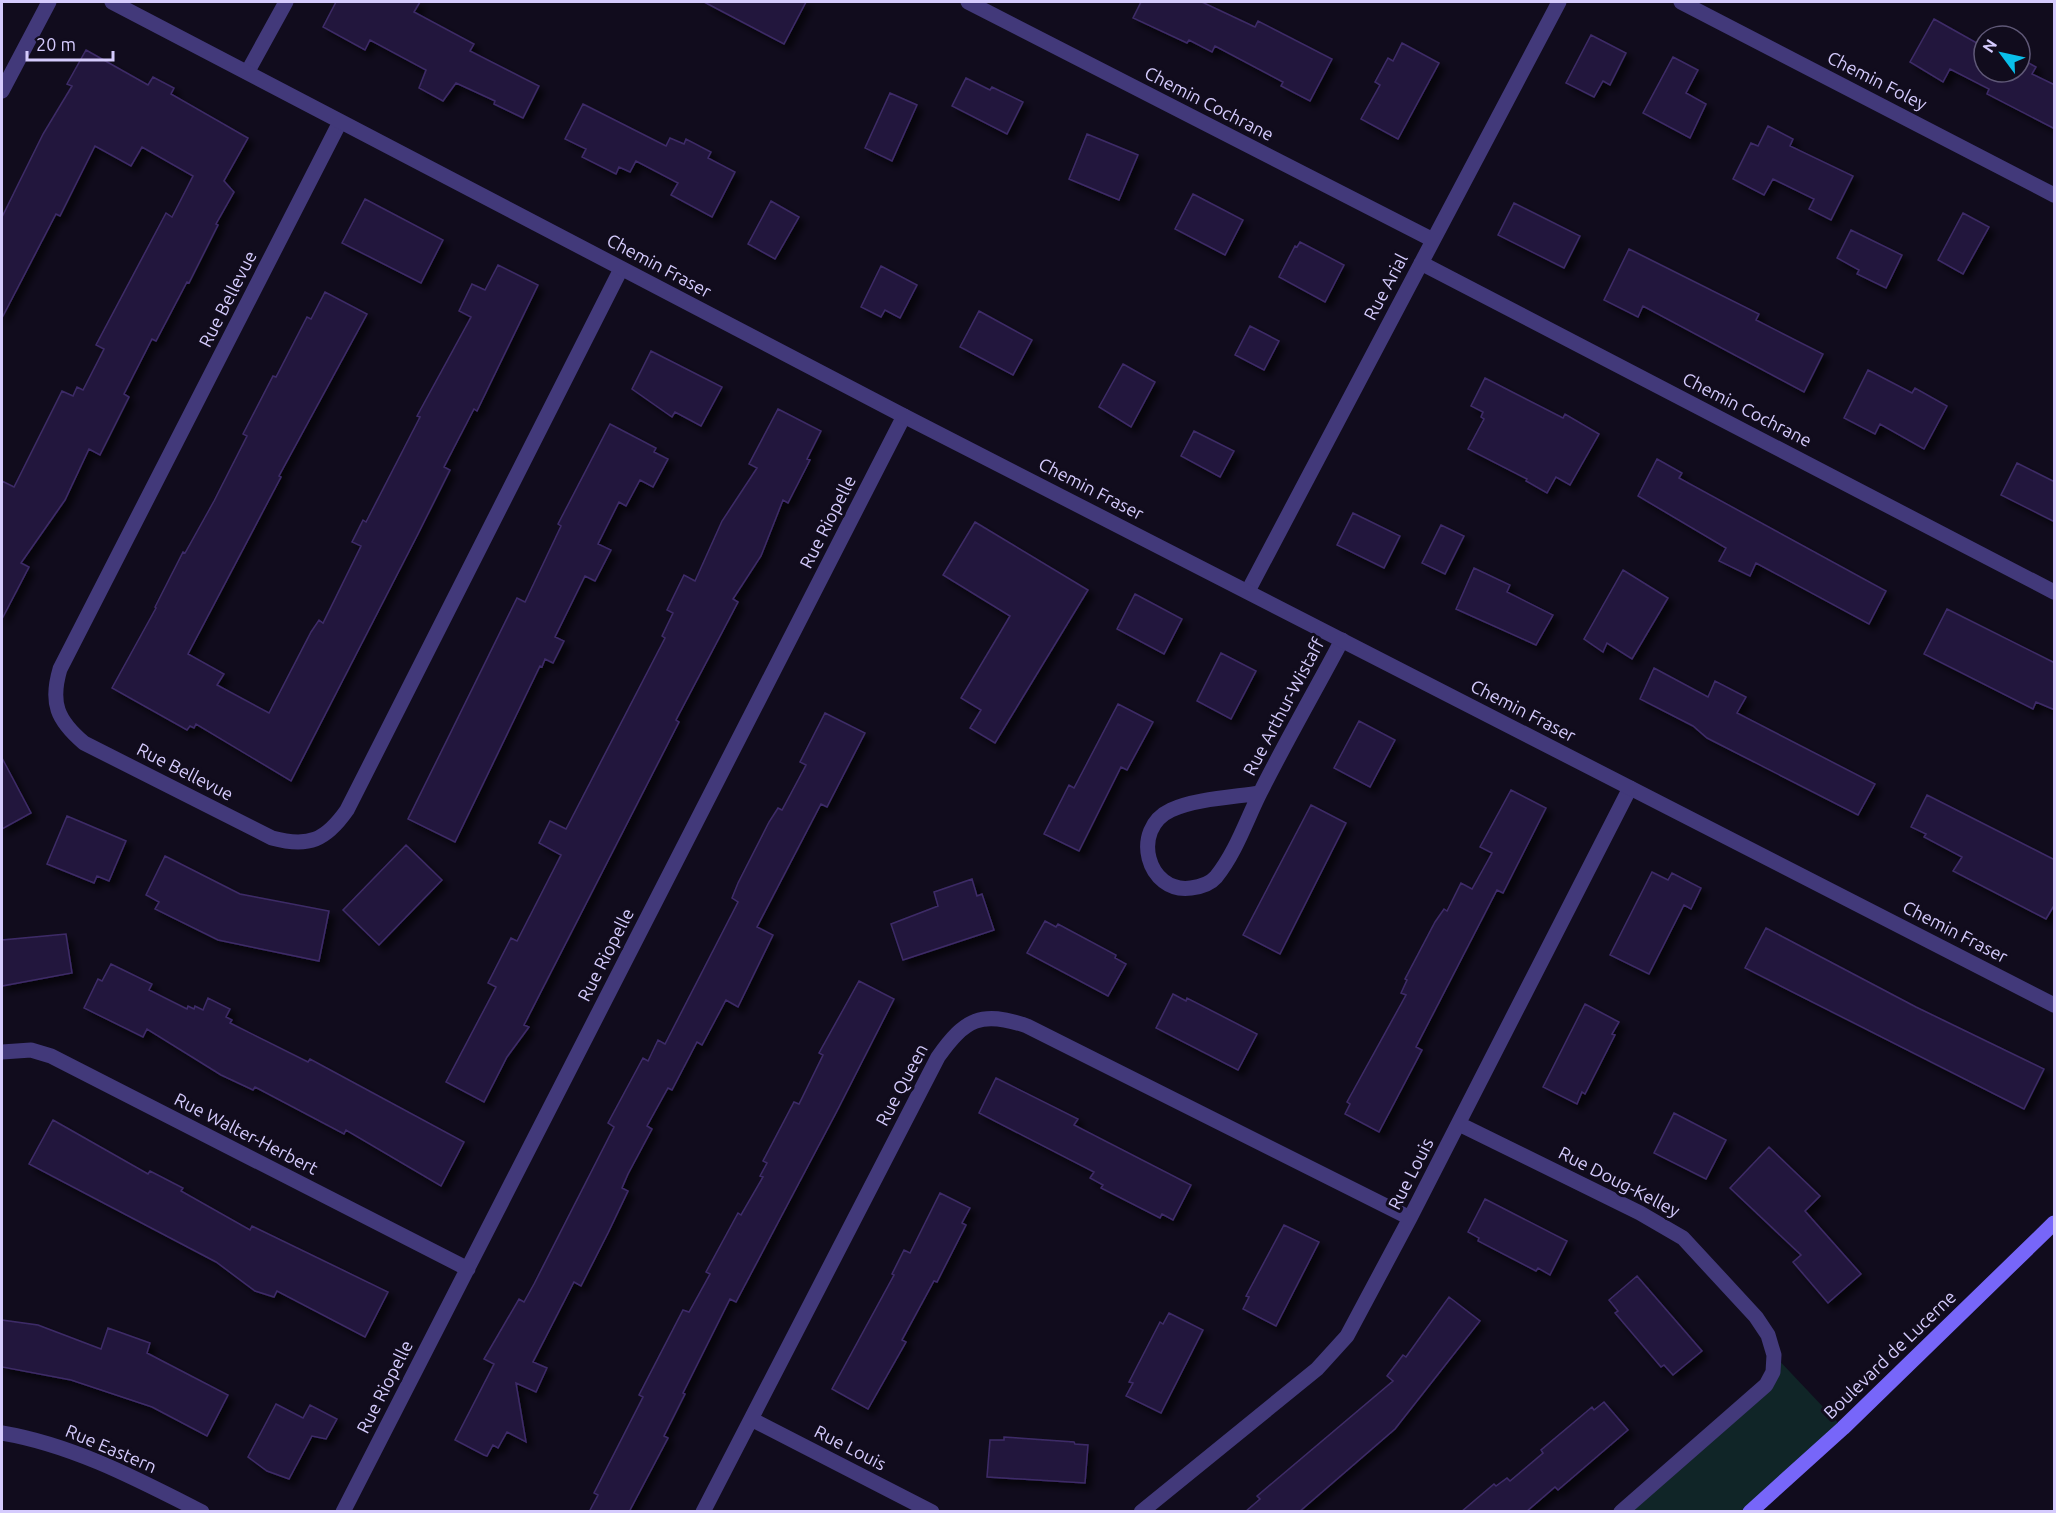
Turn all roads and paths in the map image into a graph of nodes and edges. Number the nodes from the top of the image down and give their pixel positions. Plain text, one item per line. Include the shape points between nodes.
1 (49, 2) edge
2 (112, 2) edge
3 (286, 2) edge
4 (968, 2) edge
5 (1559, 2) edge
6 (1681, 2) edge
7 (248, 71) junction
8 (2, 91) edge
9 (340, 122) junction
10 (2055, 195) edge
11 (1433, 240) junction
12 (1421, 263) junction
13 (621, 269) junction
14 (904, 416) junction
15 (1248, 591) junction
16 (2055, 592) edge
17 (1342, 640) junction
18 (1630, 788) junction
19 (1260, 793) junction
20 (2055, 1005) edge
21 (2, 1052) edge
22 (1459, 1124) junction
23 (1410, 1218) junction
24 (2055, 1223) edge
25 (468, 1269) junction
26 (751, 1419) junction
27 (2, 1433) edge
28 (202, 1512) edge
29 (343, 1512) edge
30 (703, 1512) edge
31 (932, 1512) edge
32 (1141, 1512) edge
33 (1622, 1512) edge
34 (1750, 1512) edge

1 - 8 street
2 - 7 street, Chemin Fraser
3 - 7 street
4 - 11 street, Chemin Cochrane
5 - 11 street, Rue Arial
6 - 10 street, Chemin Foley
7 - 9 street, Chemin Fraser
9 - 13 street, Chemin Fraser
9 - 13 street, Rue Bellevue via 60,669 56,703 71,731 84,743 272,838 307,843 336,826
11 - 12 street, Rue Arial
12 - 15 street, Rue Arial
12 - 16 street, Chemin Cochrane
13 - 14 street, Chemin Fraser
14 - 15 street, Chemin Fraser
14 - 25 street, Rue Riopelle
15 - 17 street, Chemin Fraser
17 - 18 street, Chemin Fraser
17 - 19 street, Rue Arthur-Wistaff
18 - 20 street, Chemin Fraser
18 - 22 street, Rue Louis
19 - 19 street, Rue Arthur-Wistaff via 1233,854 1214,880 1185,889 1168,883 1153,870 1147,855 1148,838 1156,822 1170,810
21 - 25 street, Rue Walter-Herbert via 31,1050 51,1056
22 - 23 street, Rue Louis
22 - 33 street, Rue Doug-Kelley via 1683,1238 1768,1335 1774,1355 1773,1372 1766,1385
23 - 26 street, Rue Queen via 1027,1026 1005,1018 984,1018 964,1025 938,1057
23 - 32 street, Rue Louis via 1347,1336 1333,1353
24 - 34 main road, Boulevard de Lucerne
25 - 29 street, Rue Riopelle
26 - 30 street, Rue Queen
26 - 31 street, Rue Louis
27 - 28 street, Rue Eastern via 33,1439 114,1468

